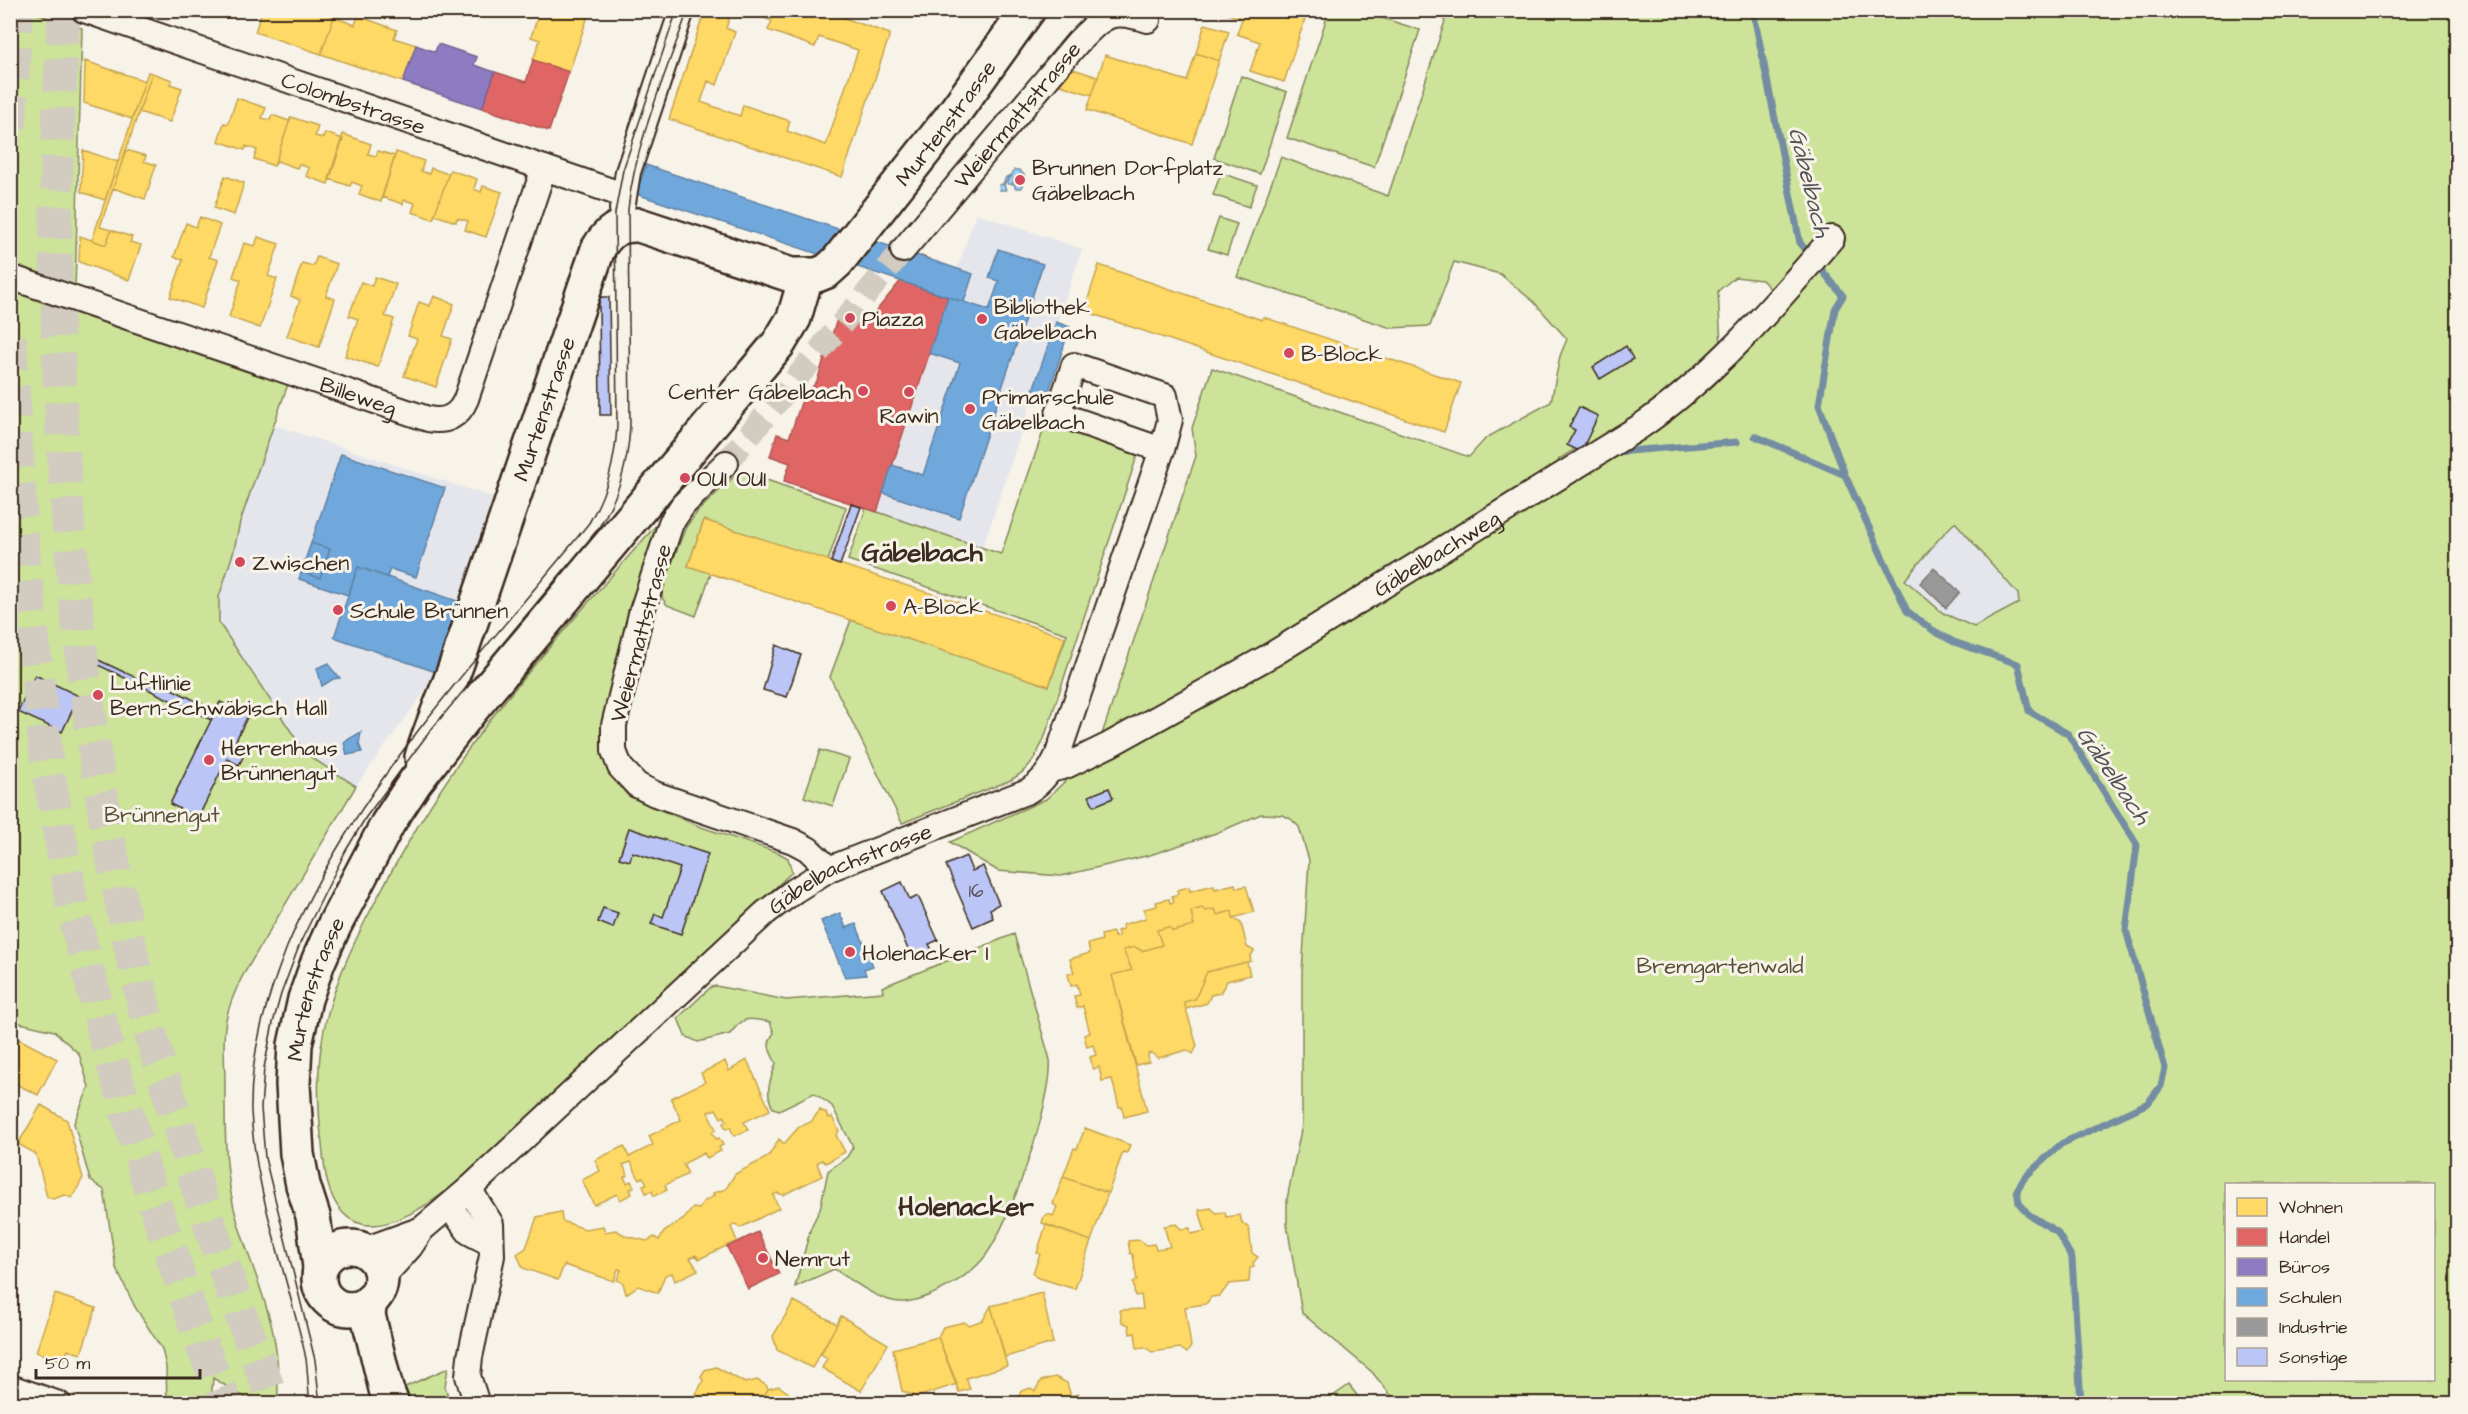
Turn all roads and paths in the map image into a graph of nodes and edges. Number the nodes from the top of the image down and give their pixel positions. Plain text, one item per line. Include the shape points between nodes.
1 (84, 10) edge
2 (682, 10) edge
3 (1028, 10) edge
4 (1148, 20) dead end
5 (544, 168) junction
6 (622, 210) junction
7 (1832, 238) dead end
8 (903, 250) tunnel mouth
9 (10, 277) edge
10 (806, 277) junction
11 (1162, 450) junction
12 (726, 462) tunnel mouth
13 (1050, 770) junction
14 (415, 782) junction
15 (829, 869) junction
16 (469, 1189) junction
17 (450, 1207) junction
18 (312, 1216) junction
19 (422, 1229) junction
20 (490, 1243) junction
21 (360, 1249) junction
22 (320, 1267) junction
23 (375, 1290) junction
24 (337, 1306) junction
25 (10, 1387) edge
26 (389, 1396) edge
27 (59, 1404) edge
28 (477, 1404) edge

1 - 5 street, Colombstrasse
2 - 6 street via 628,172
3 - 10 main road, Murtenstrasse via 949,120 837,262 821,274
4 - 8 street, Weiermattstrasse via 1123,13 1113,14 1095,25
5 - 6 street, Colombstrasse
5 - 9 street, Billeweg via 466,399 460,410 445,420 428,419
6 - 10 main road via 645,226
6 - 14 main road, Murtenstrasse via 598,249
7 - 13 street, Gäbelbachweg via 1705,377 1675,403 1273,654 1109,745
10 - 14 main road, Murtenstrasse via 794,318 778,343
11 - 11 street, Gäbelbachstrasse via 1170,420 1165,396 1074,365 1058,414
11 - 13 street, Gäbelbachstrasse
12 - 15 street, Weiermattstrasse via 683,505 671,523 635,636 614,725 614,751 620,767 637,785 794,840
13 - 15 street, Gäbelbachstrasse via 1028,791
14 - 18 main road, Murtenstrasse via 334,926 305,999 295,1045 293,1114 298,1165
15 - 16 street, Gäbelbachstrasse via 765,913
16 - 17 street, Gäbelbachstrasse
16 - 20 street via 491,1224
17 - 19 street, Gäbelbachstrasse
17 - 20 street via 469,1232
18 - 21 main road
18 - 22 main road, Murtenstrasse
19 - 21 street, Gäbelbachstrasse
19 - 23 street, Gäbelbachstrasse
20 - 28 street via 491,1264 468,1376
21 - 22 main road via 339,1249
21 - 23 main road via 376,1262
22 - 24 main road via 323,1294
23 - 24 main road via 355,1309
23 - 26 main road via 368,1315
24 - 26 main road via 362,1359
25 - 27 street

